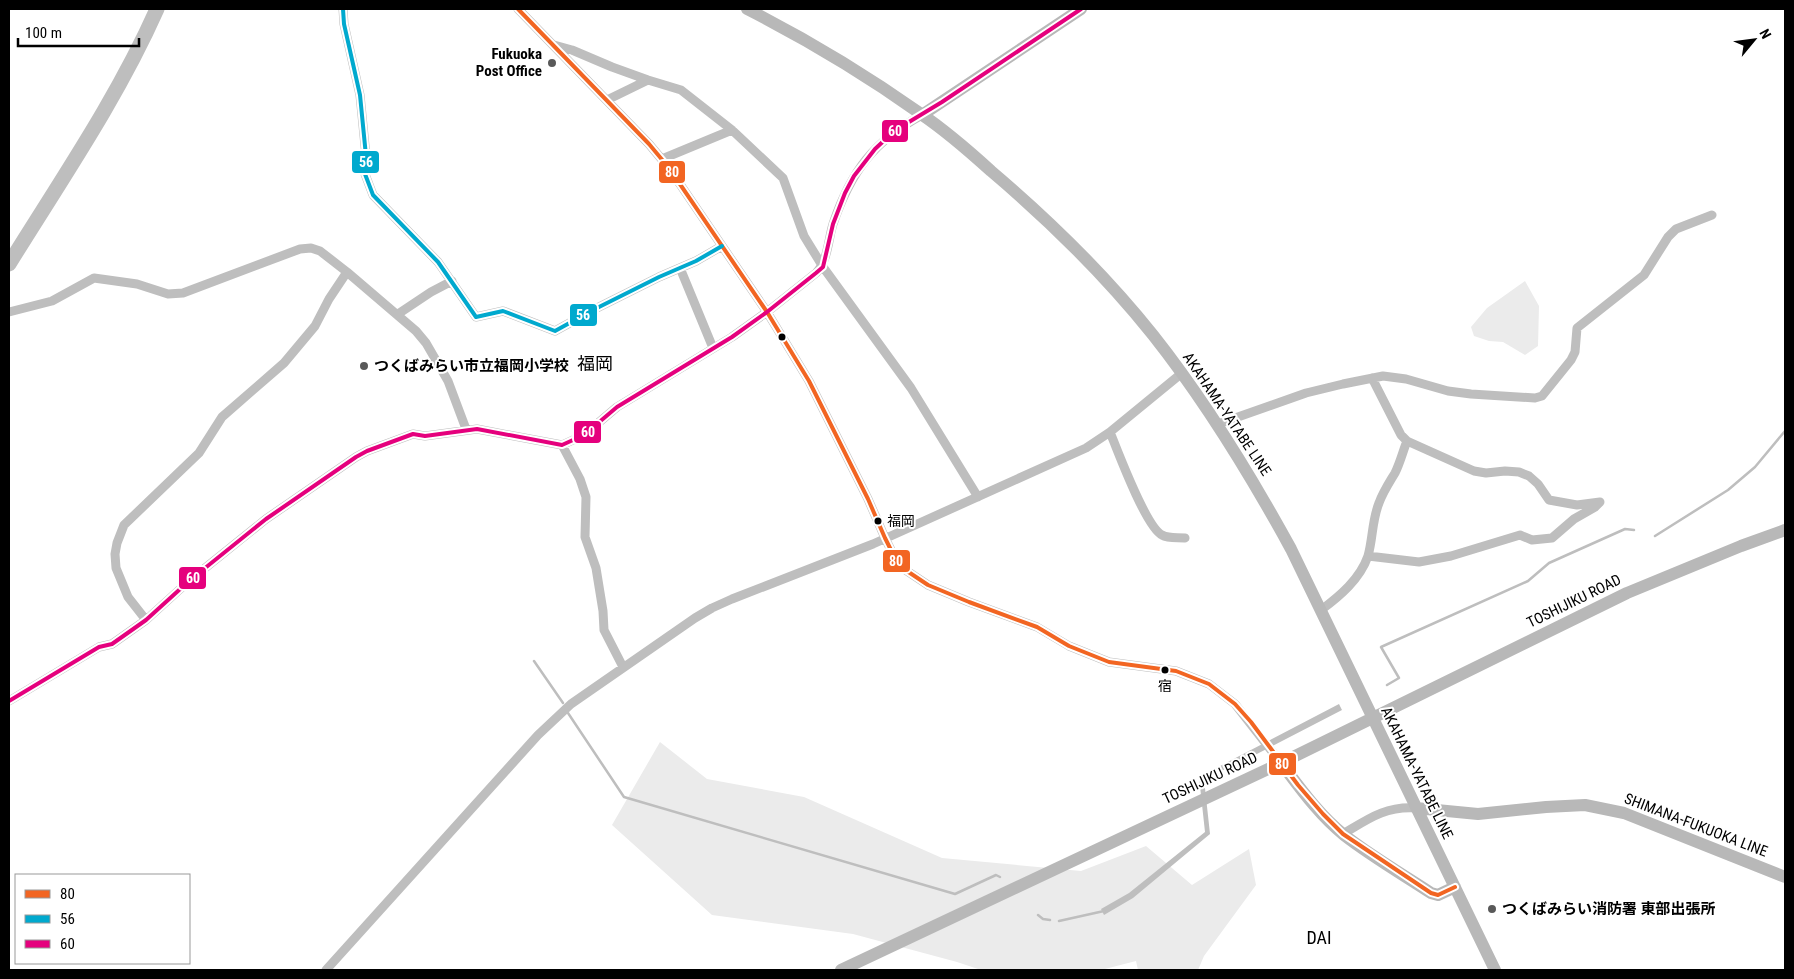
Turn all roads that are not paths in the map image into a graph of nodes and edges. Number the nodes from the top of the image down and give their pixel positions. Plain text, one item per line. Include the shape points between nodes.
1 (343, 9) edge
2 (518, 9) edge
3 (747, 9) edge
4 (1080, 9) edge
5 (554, 45) junction
6 (648, 80) junction
7 (607, 100) junction
8 (922, 115) junction
9 (732, 130) junction
10 (662, 159) junction
11 (1712, 215) dead end
12 (722, 246) junction
13 (823, 267) junction
14 (680, 268) junction
15 (347, 272) junction
16 (452, 282) junction
17 (9, 312) edge
18 (766, 312) junction
19 (398, 314) junction
20 (713, 348) junction
21 (1182, 373) junction
22 (1372, 378) junction
23 (1218, 424) junction
24 (466, 429) junction
25 (1110, 432) junction
26 (1407, 441) junction
27 (562, 445) junction
28 (978, 497) junction
29 (1785, 530) edge
30 (885, 538) junction
31 (1185, 538) dead end
32 (1368, 556) junction
33 (1322, 610) junction
34 (146, 620) junction
35 (623, 667) junction
36 (9, 701) edge
37 (1372, 718) junction
38 (1281, 763) junction
39 (1416, 808) junction
40 (1343, 834) junction
41 (1785, 877) edge
42 (1455, 887) junction
43 (326, 970) edge
44 (841, 970) edge
45 (1495, 970) edge

1 - 16 street via 360,95 365,174 372,194 438,262
2 - 5 street
3 - 8 main road, AKAHAMA-YATABE LINE via 798,35
4 - 8 main road
5 - 6 street
5 - 7 street
6 - 7 street
6 - 9 street via 681,90
7 - 10 street
8 - 13 street via 874,149 854,176 833,224
8 - 21 main road, AKAHAMA-YATABE LINE via 1012,188 1081,254
9 - 10 street
9 - 13 street via 783,178 804,236
10 - 12 street
11 - 22 street via 1676,229 1644,275 1577,328 1571,360 1542,396 1471,394 1406,379
12 - 14 street
12 - 18 street
13 - 18 street
13 - 28 street via 911,388
14 - 16 street via 555,330 503,311 476,318
14 - 20 street
15 - 17 street via 320,251 300,249 183,292 168,294 137,284 94,278 52,301
15 - 19 street
15 - 34 street via 315,326 284,363 222,417 199,453 124,525 116,548 116,568 128,597
16 - 19 street
18 - 20 street
18 - 30 street via 824,408
19 - 24 street via 426,343 448,381
20 - 27 street via 617,407 584,435
21 - 23 main road, AKAHAMA-YATABE LINE
21 - 25 street
22 - 23 street via 1306,393
22 - 26 street
23 - 33 main road, AKAHAMA-YATABE LINE via 1266,502
24 - 27 street
24 - 34 street via 425,436 413,434 356,457 266,519
25 - 28 street via 1086,448
25 - 31 street via 1154,527 1163,536
26 - 32 street via 1378,506
26 - 32 street via 1474,471 1518,472 1529,476 1549,500 1577,505 1600,502 1552,538 1532,540 1520,535 1451,556 1418,562
27 - 35 street via 586,497 585,536 596,568 604,630
28 - 30 street
29 - 37 main road, TOSHIJIKU ROAD via 1627,593
30 - 35 street via 712,608
30 - 38 street via 897,562 928,585 1037,627 1069,646 1109,662 1176,671 1209,684 1235,704
32 - 33 street via 1356,579
33 - 37 main road, AKAHAMA-YATABE LINE
34 - 36 street via 112,644 99,647
35 - 43 street via 570,704 545,728
37 - 38 main road, TOSHIJIKU ROAD
37 - 39 main road, AKAHAMA-YATABE LINE
38 - 40 main road
38 - 44 main road, TOSHIJIKU ROAD
39 - 40 street via 1382,812
39 - 41 main road, SHIMANA-FUKUOKA LINE via 1478,814 1585,805 1624,813
39 - 42 main road, AKAHAMA-YATABE LINE
40 - 42 main road via 1431,893 1438,895
42 - 45 main road, AKAHAMA-YATABE LINE

